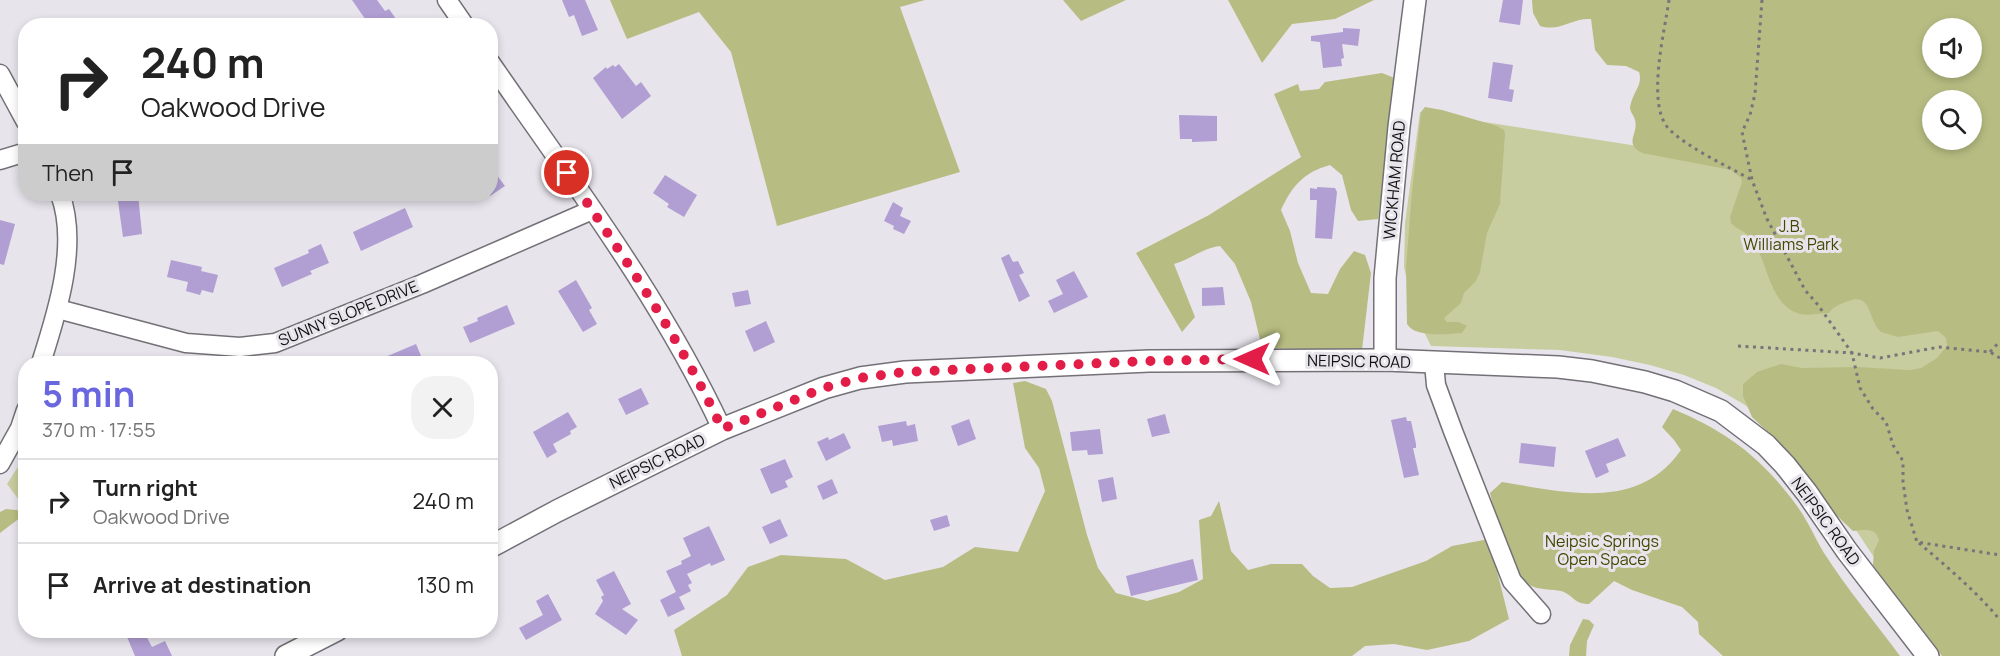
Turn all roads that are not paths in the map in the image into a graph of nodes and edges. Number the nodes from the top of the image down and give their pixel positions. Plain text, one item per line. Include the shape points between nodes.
1 (447, 0) edge
2 (1415, 0) edge
3 (459, 18) edge
4 (0, 74) edge
5 (498, 74) edge
6 (18, 107) edge
7 (18, 154) edge
8 (0, 160) edge
9 (63, 201) edge
10 (592, 210) junction
11 (58, 309) junction
12 (43, 356) edge
13 (1385, 360) junction
14 (1434, 363) junction
15 (722, 429) junction
16 (18, 432) edge
17 (0, 464) edge
18 (498, 543) edge
19 (1541, 614) dead end
20 (321, 638) edge
21 (286, 656) edge
22 (1928, 656) edge

1 - 3 street
2 - 13 street, WICKHAM ROAD via 1385,278
4 - 6 street
5 - 10 street
7 - 8 street
9 - 11 street via 66,243
10 - 11 street, SUNNY SLOPE DRIVE via 275,343 240,347 186,343
10 - 15 street via 668,325
11 - 12 street
13 - 14 street, NEIPSIC ROAD
13 - 15 street, NEIPSIC ROAD via 1185,360 905,372 824,388
14 - 19 street via 1436,385 1512,581
14 - 22 street, NEIPSIC ROAD via 1558,367 1592,372 1675,391 1721,411 1766,445 1785,465
15 - 18 street, NEIPSIC ROAD
16 - 17 street
20 - 21 street

